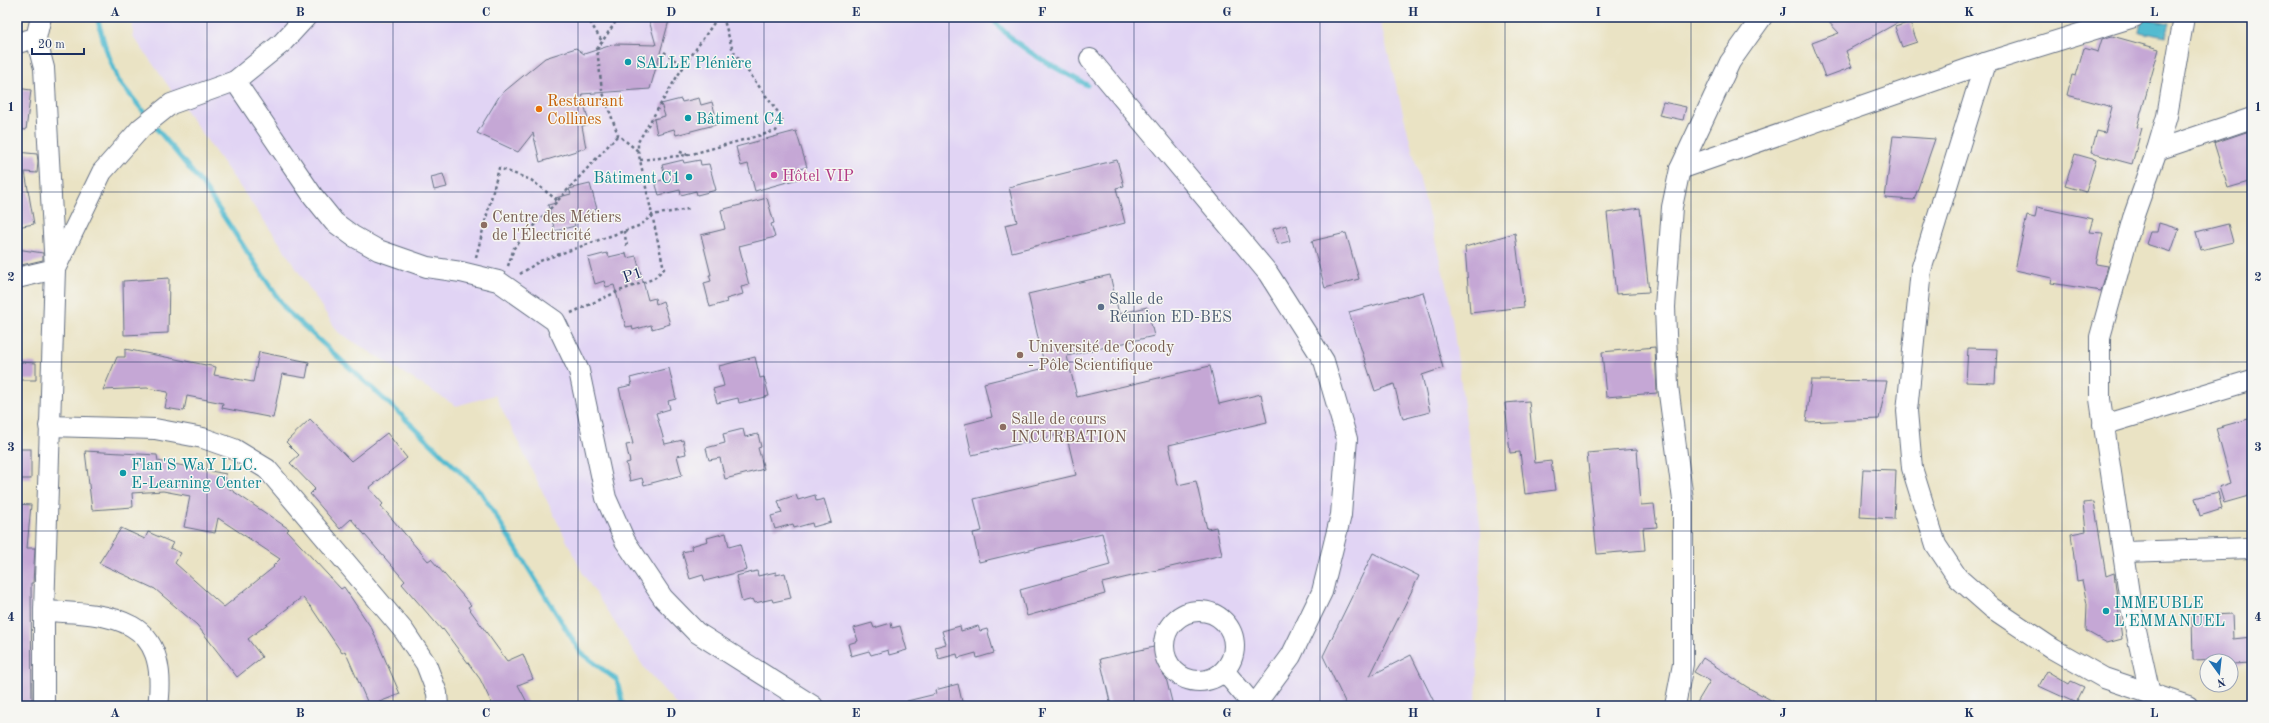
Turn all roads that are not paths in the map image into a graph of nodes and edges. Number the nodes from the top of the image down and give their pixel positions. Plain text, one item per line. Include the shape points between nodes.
1 (41, 17) edge
2 (306, 17) edge
3 (1742, 17) edge
4 (1762, 17) edge
5 (2134, 17) edge
6 (2184, 17) edge
7 (36, 38) junction
8 (1745, 41) junction
9 (17, 43) edge
10 (1090, 59) dead end
11 (1985, 63) junction
12 (235, 81) junction
13 (2252, 118) edge
14 (2157, 150) junction
15 (1680, 168) junction
16 (55, 269) junction
17 (17, 278) edge
18 (2252, 380) edge
19 (2103, 424) junction
20 (49, 426) junction
21 (2252, 548) edge
22 (2124, 552) junction
23 (44, 611) junction
24 (1224, 671) dead end
25 (2150, 694) junction
26 (44, 706) edge
27 (158, 706) edge
28 (438, 706) edge
29 (813, 706) edge
30 (1675, 706) edge
31 (2188, 706) edge

1 - 7 street
2 - 12 street via 282,43
3 - 8 street
4 - 8 street
5 - 11 street
6 - 14 street via 2167,116
7 - 9 street
7 - 16 street via 44,68
8 - 15 street via 1730,62
10 - 24 street via 1268,273 1324,361 1347,439 1342,515 1324,584 1291,656 1254,706
11 - 15 street
11 - 25 street via 1921,270 1907,411 1912,468 1936,545 1958,578 1992,608 2053,649 2104,678
12 - 16 street via 171,104 141,128 102,172
12 - 29 street via 313,196 334,222 378,250 427,267 498,281 555,321 579,371 606,498 625,541 663,598 696,632
13 - 14 street
14 - 19 street via 2133,218 2100,337 2100,399
15 - 30 street via 1672,207 1665,307 1668,386 1683,500 1683,664
16 - 17 street
16 - 20 street
18 - 19 street
19 - 22 street
20 - 23 street
20 - 28 street via 155,429 203,438 234,449 267,469 404,631 426,664 437,693
21 - 22 street
22 - 25 street via 2131,607
23 - 26 street
23 - 27 street via 94,613 122,620 140,632 154,648 158,668
25 - 31 street

